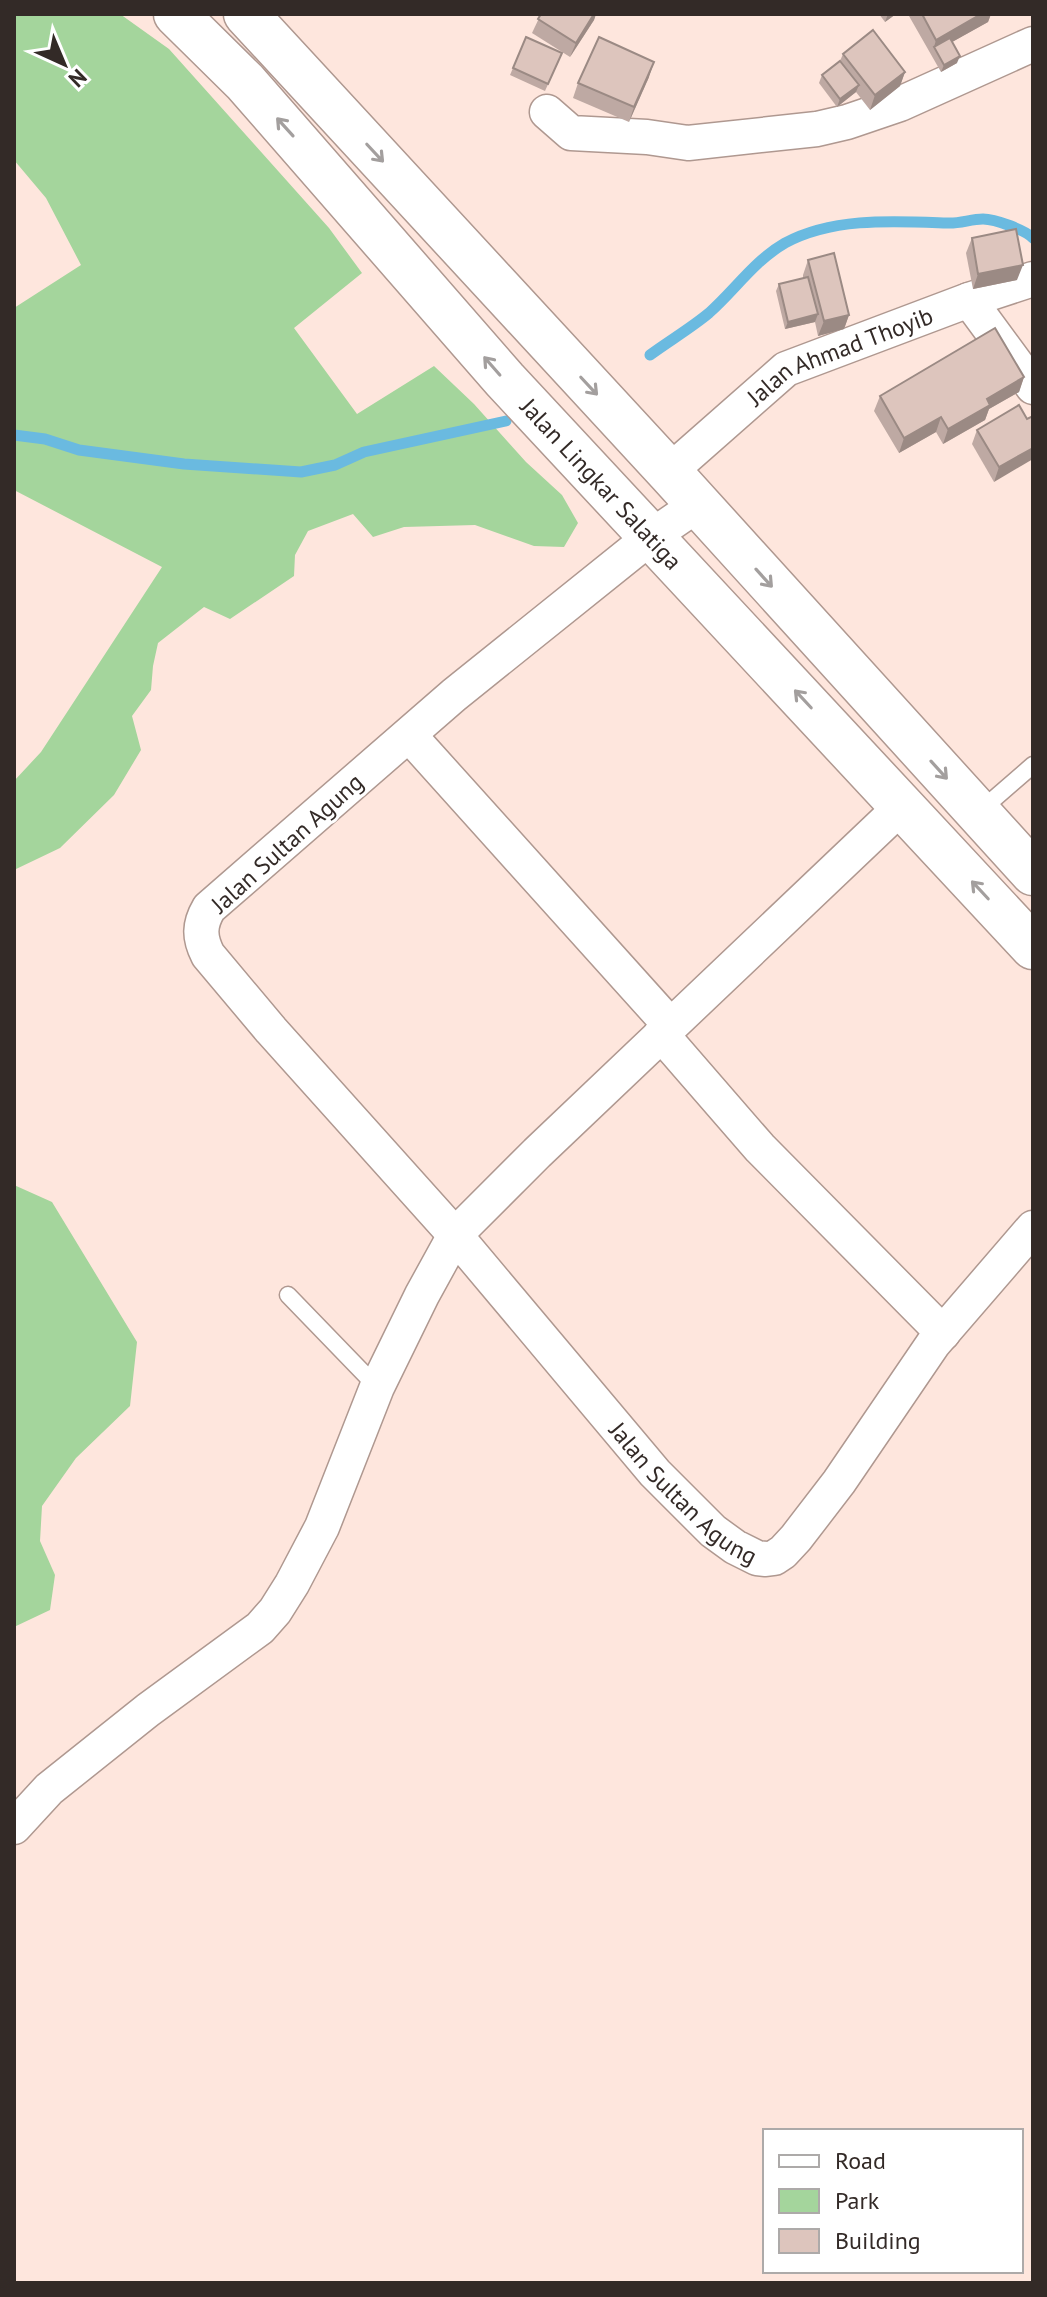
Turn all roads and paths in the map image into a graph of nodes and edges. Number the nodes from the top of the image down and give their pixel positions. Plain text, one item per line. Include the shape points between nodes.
1 (176, 14) edge
2 (246, 14) edge
3 (1033, 44) edge
4 (547, 112) dead end
5 (346, 122) junction
6 (314, 160) junction
7 (1033, 279) edge
8 (969, 300) junction
9 (1018, 354) edge
10 (1033, 387) edge
11 (669, 472) junction
12 (697, 505) junction
13 (652, 536) junction
14 (409, 735) junction
15 (1033, 765) edge
16 (902, 806) junction
17 (978, 812) junction
18 (1033, 873) edge
19 (1033, 947) edge
20 (666, 1030) junction
21 (1033, 1228) edge
22 (455, 1235) junction
23 (288, 1295) dead end
24 (943, 1333) junction
25 (377, 1387) junction
26 (14, 1827) edge

6 -> 1 highway, Jalan Lingkar Salatiga
2 - 5 highway
3 - 4 street via 900,104 817,129 688,143 571,133
5 - 6 highway
5 -> 11 highway
13 -> 6 highway, Jalan Lingkar Salatiga via 505,380
7 - 8 street, Jalan Ahmad Thoyib
8 - 9 street
8 - 11 street, Jalan Ahmad Thoyib via 786,369
9 - 10 street
11 - 12 highway
12 - 13 street, Jalan Sultan Agung
12 -> 17 highway
13 - 14 street, Jalan Sultan Agung
16 -> 13 highway, Jalan Lingkar Salatiga
14 - 20 street
14 - 22 street, Jalan Sultan Agung via 209,908 201,937 235,989
15 - 17 lane
19 -> 16 highway, Jalan Lingkar Salatiga
16 - 20 street
17 - 18 highway
20 - 22 street
20 - 24 street via 760,1148
21 - 24 street, Jalan Sultan Agung
22 - 24 street, Jalan Sultan Agung via 655,1473 713,1531 757,1558 774,1558 796,1538
22 - 25 street
23 - 25 lane
25 - 26 street via 322,1527 275,1611 260,1628 49,1789

